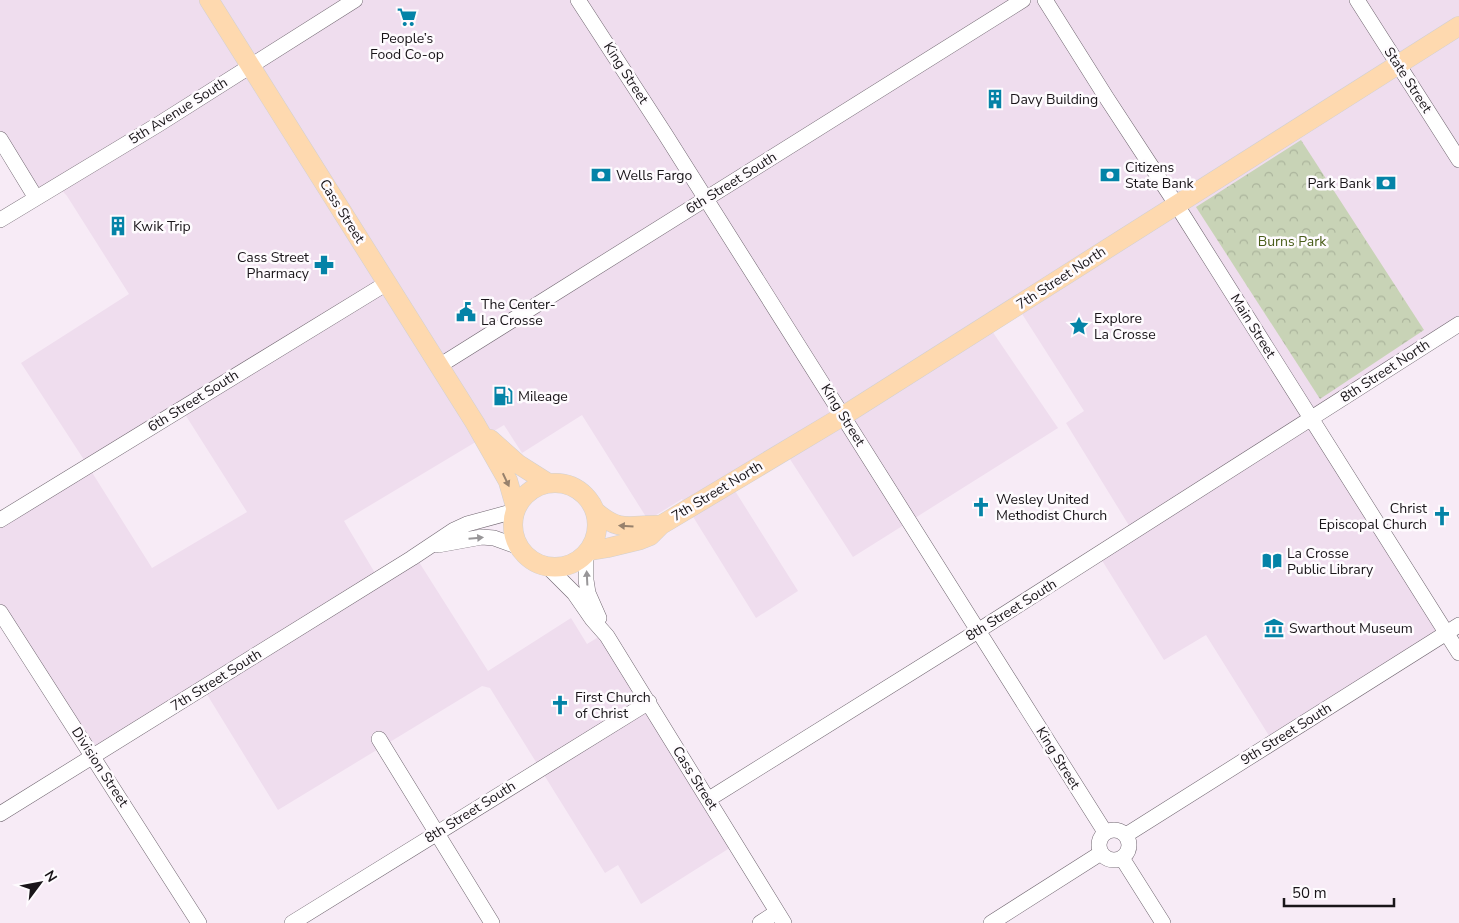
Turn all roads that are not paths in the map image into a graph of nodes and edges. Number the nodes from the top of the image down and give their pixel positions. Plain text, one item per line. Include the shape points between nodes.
1 (209, 0) edge
2 (355, 0) edge
3 (578, 0) edge
4 (1023, 0) edge
5 (1045, 0) edge
6 (1357, 0) edge
7 (1459, 26) edge
8 (1398, 64) junction
9 (251, 66) junction
10 (0, 139) edge
11 (1459, 160) edge
12 (36, 198) junction
13 (706, 199) junction
14 (1176, 204) junction
15 (0, 220) edge
16 (387, 283) junction
17 (1459, 324) edge
18 (439, 366) junction
19 (843, 416) junction
20 (1312, 418) junction
21 (475, 423) junction
22 (548, 483) junction
23 (515, 510) junction
24 (595, 512) junction
25 (0, 520) edge
26 (661, 525) junction
27 (432, 546) junction
28 (519, 547) junction
29 (587, 553) junction
30 (548, 567) junction
31 (0, 612) edge
32 (1453, 629) edge
33 (978, 630) junction
34 (606, 633) junction
35 (1459, 653) edge
36 (649, 702) junction
37 (379, 739) dead end
38 (93, 756) junction
39 (709, 799) junction
40 (0, 814) edge
41 (1105, 832) junction
42 (437, 833) junction
43 (1126, 835) junction
44 (1101, 853) junction
45 (1122, 858) junction
46 (781, 918) edge
47 (199, 923) edge
48 (292, 923) edge
49 (492, 923) edge
50 (760, 923) edge
51 (991, 923) edge
52 (1163, 923) edge

1 - 9 main road, Cass Street
2 - 9 street, 5th Avenue South
3 - 13 street, King Street
4 - 13 street, 6th Street South
5 - 14 street, Main Street
6 - 8 street, State Street
7 - 8 main road, 7th Street North
8 - 11 street, State Street
8 - 14 main road, 7th Street North
9 - 12 street, 5th Avenue South
9 - 16 main road, Cass Street
10 - 12 street
12 - 15 street, 5th Avenue South
13 - 18 street, 6th Street South
13 - 19 street, King Street
14 - 19 main road, 7th Street North
14 - 20 street, Main Street
16 - 18 main road, Cass Street
16 - 25 street, 6th Street South
17 - 20 street, 8th Street North
18 - 21 main road, Cass Street
19 - 26 main road, 7th Street North
19 - 33 street, King Street
20 - 32 street, Main Street
20 - 33 street, 8th Street South
21 - 22 main road, Cass Street via 518,464
21 -> 23 main road, Cass Street via 508,481
22 - 23 main road via 528,493
22 - 24 main road via 564,484 580,491
23 - 27 street, 7th Street South via 467,524
23 - 28 main road via 513,529
26 -> 24 main road, 7th Street North via 617,526
24 - 29 main road via 596,535
26 - 29 main road, 7th Street North via 650,536 640,540
27 -> 28 street, 7th Street South via 482,536
27 - 38 street, 7th Street South
28 - 30 main road via 531,560
29 - 30 main road via 568,566
34 -> 29 street, Cass Street via 588,593
30 - 34 street, Cass Street
31 - 38 street, Division Street
32 - 35 street, Main Street
32 - 43 street, 9th Street South
33 - 39 street, 8th Street South
33 - 41 street, King Street
34 - 36 street, Cass Street
36 - 39 street, Cass Street
36 - 42 street, 8th Street South
37 - 42 street
38 - 40 street, 7th Street South
38 - 47 street, Division Street
39 - 46 street, Cass Street
41 - 43 street via 1114,829
41 - 44 street via 1098,844
42 - 48 street, 8th Street South
42 - 49 street
43 - 45 street via 1129,845
44 - 45 street via 1108,859
44 - 51 street
45 - 52 street
46 - 50 street

